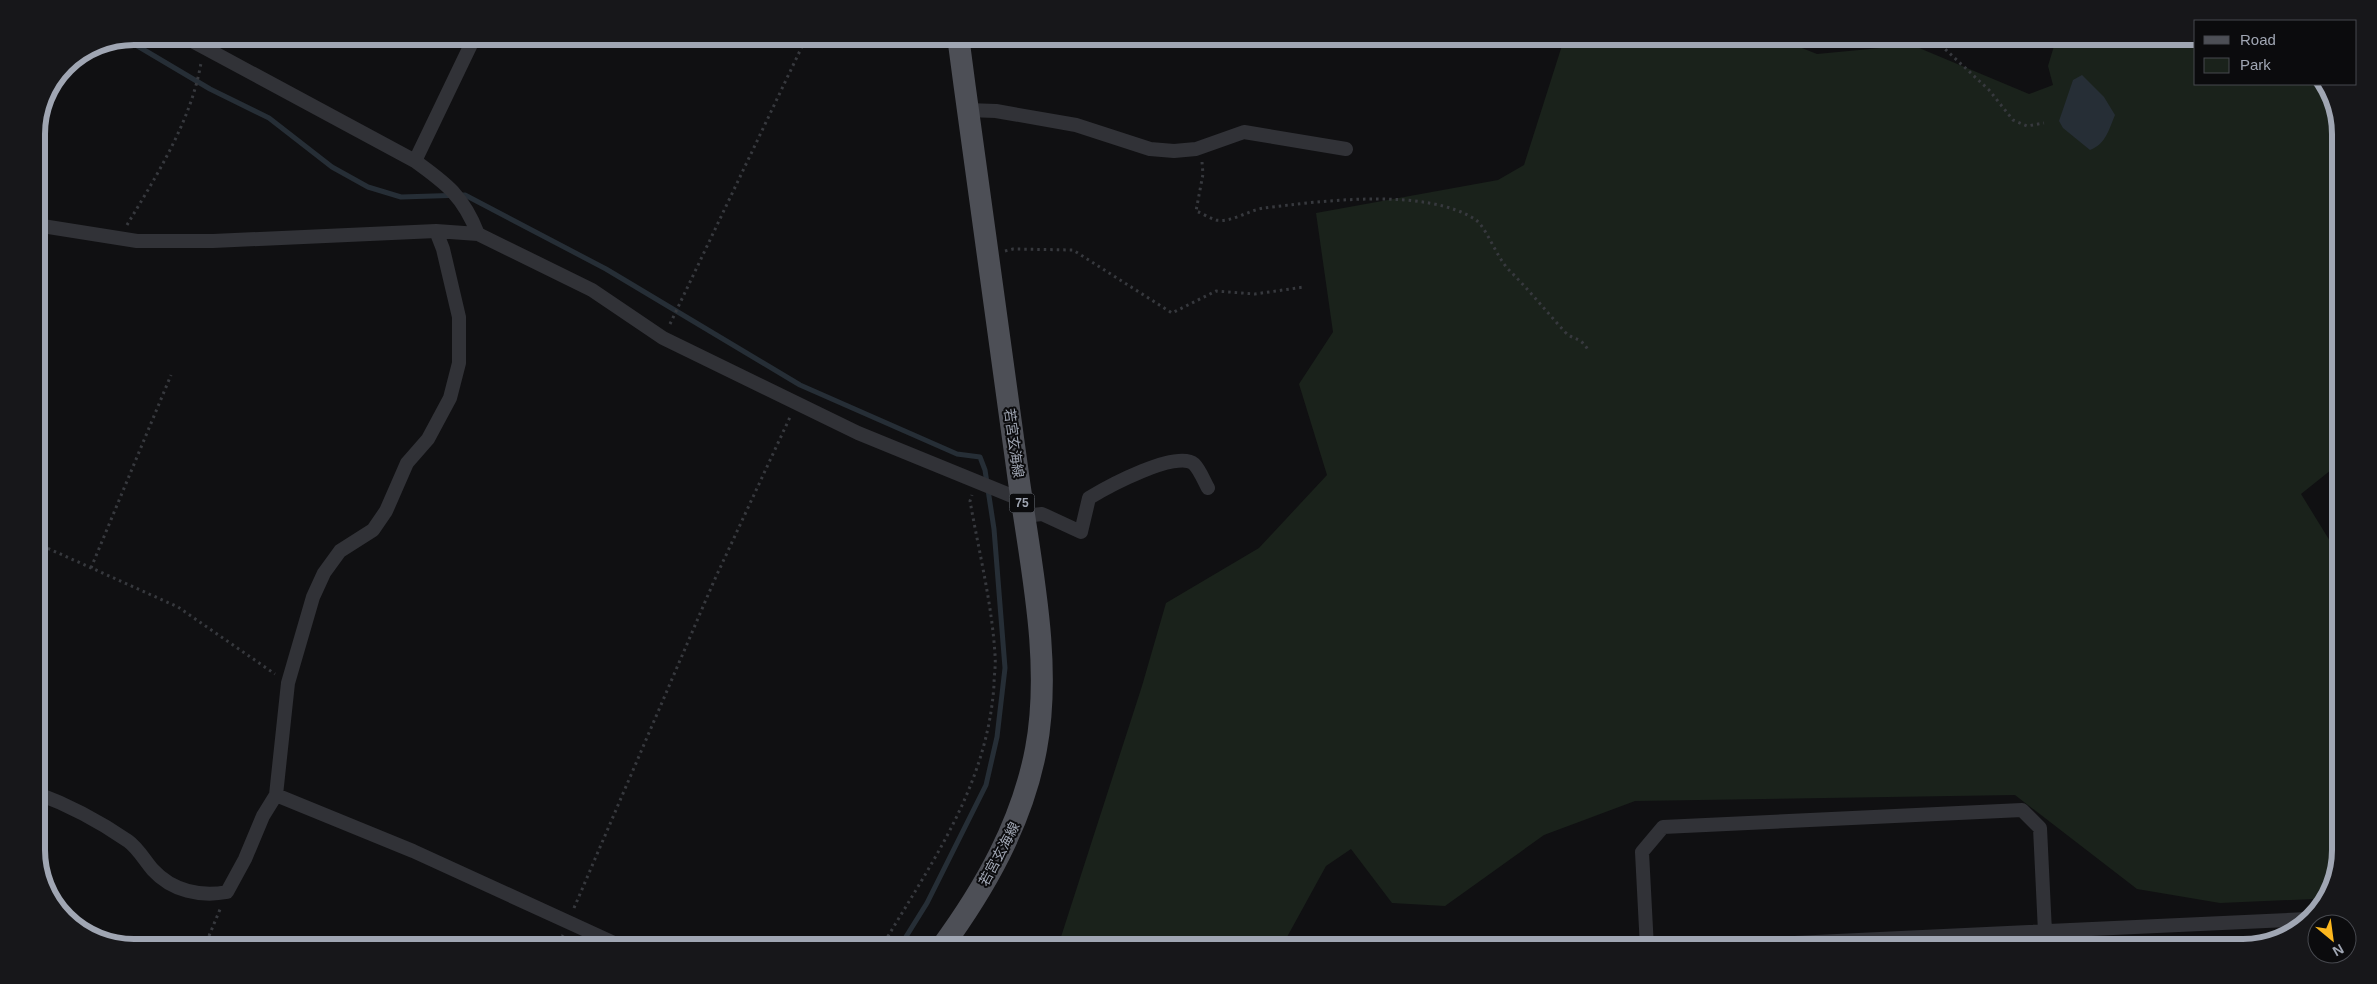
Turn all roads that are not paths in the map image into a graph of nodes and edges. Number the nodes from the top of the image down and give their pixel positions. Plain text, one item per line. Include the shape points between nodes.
1 (199, 45) edge
2 (471, 45) edge
3 (959, 45) edge
4 (967, 110) junction
5 (1346, 149) dead end
6 (415, 161) junction
7 (45, 226) edge
8 (436, 231) junction
9 (478, 234) junction
10 (1208, 488) dead end
11 (1023, 508) junction
12 (276, 795) junction
13 (45, 797) edge
14 (2294, 922) edge
15 (2045, 932) junction
16 (604, 939) edge
17 (948, 939) edge
18 (1647, 939) edge
19 (1965, 939) edge

1 - 6 street
2 - 6 street
3 - 4 main road, 若宮玄海線 / 75
4 - 5 street via 996,111 1076,125 1150,149 1174,151 1196,148 1244,132
4 - 11 main road, 若宮玄海線 / 75
6 - 9 street via 449,186 470,214
7 - 8 street via 137,241 213,241
8 - 9 street
8 - 12 street via 459,317 458,363 450,398 428,439 407,463 386,511 373,530 340,552 324,573 313,597 288,683
9 - 11 street via 592,290 663,338 858,433 974,482
10 - 11 street via 1194,464 1181,459 1164,463 1089,498 1081,532
11 - 17 main road, 若宮玄海線 / 75 via 1042,654 1036,748 1018,818 964,917
12 - 13 street via 262,816 246,859 227,892 209,895 172,885 155,872 131,843 95,820
12 - 16 street via 413,851
14 - 15 street
15 - 18 street via 2040,828 2022,810 1663,827 1642,852
15 - 19 street

